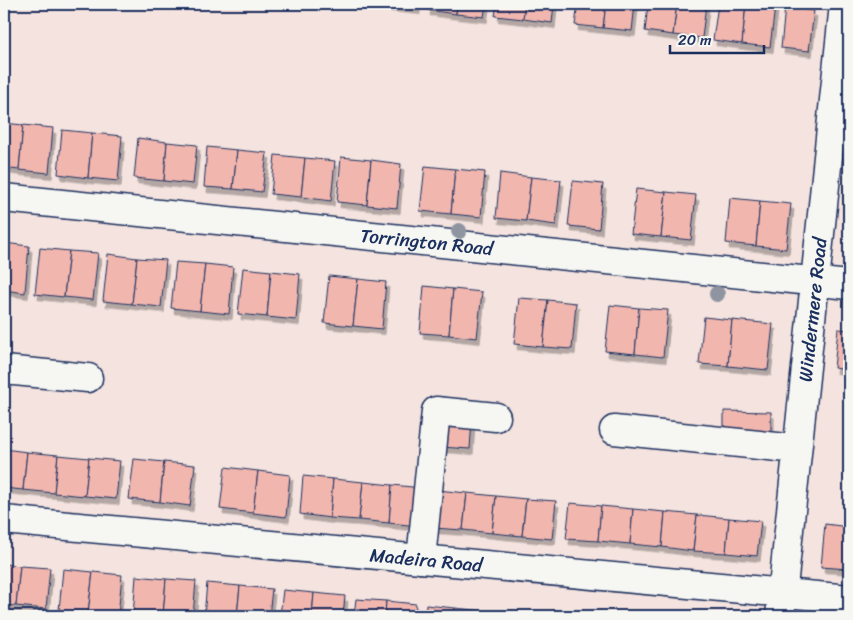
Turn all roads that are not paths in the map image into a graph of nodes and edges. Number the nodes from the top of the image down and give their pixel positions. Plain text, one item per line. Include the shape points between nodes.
1 (844, 4) edge
2 (4, 198) edge
3 (814, 282) junction
4 (849, 285) edge
5 (4, 370) edge
6 (88, 378) dead end
7 (496, 417) dead end
8 (614, 430) dead end
9 (797, 449) junction
10 (4, 520) edge
11 (421, 559) junction
12 (849, 599) edge
13 (781, 605) edge

1 - 3 street, Windermere Road
2 - 3 street, Torrington Road
3 - 4 street, Torrington Road
3 - 9 street, Windermere Road
5 - 6 street
7 - 11 street via 436,411
8 - 9 street
9 - 13 street, Windermere Road
10 - 11 street, Madeira Road
11 - 13 street, Madeira Road
12 - 13 street, Madeira Road

